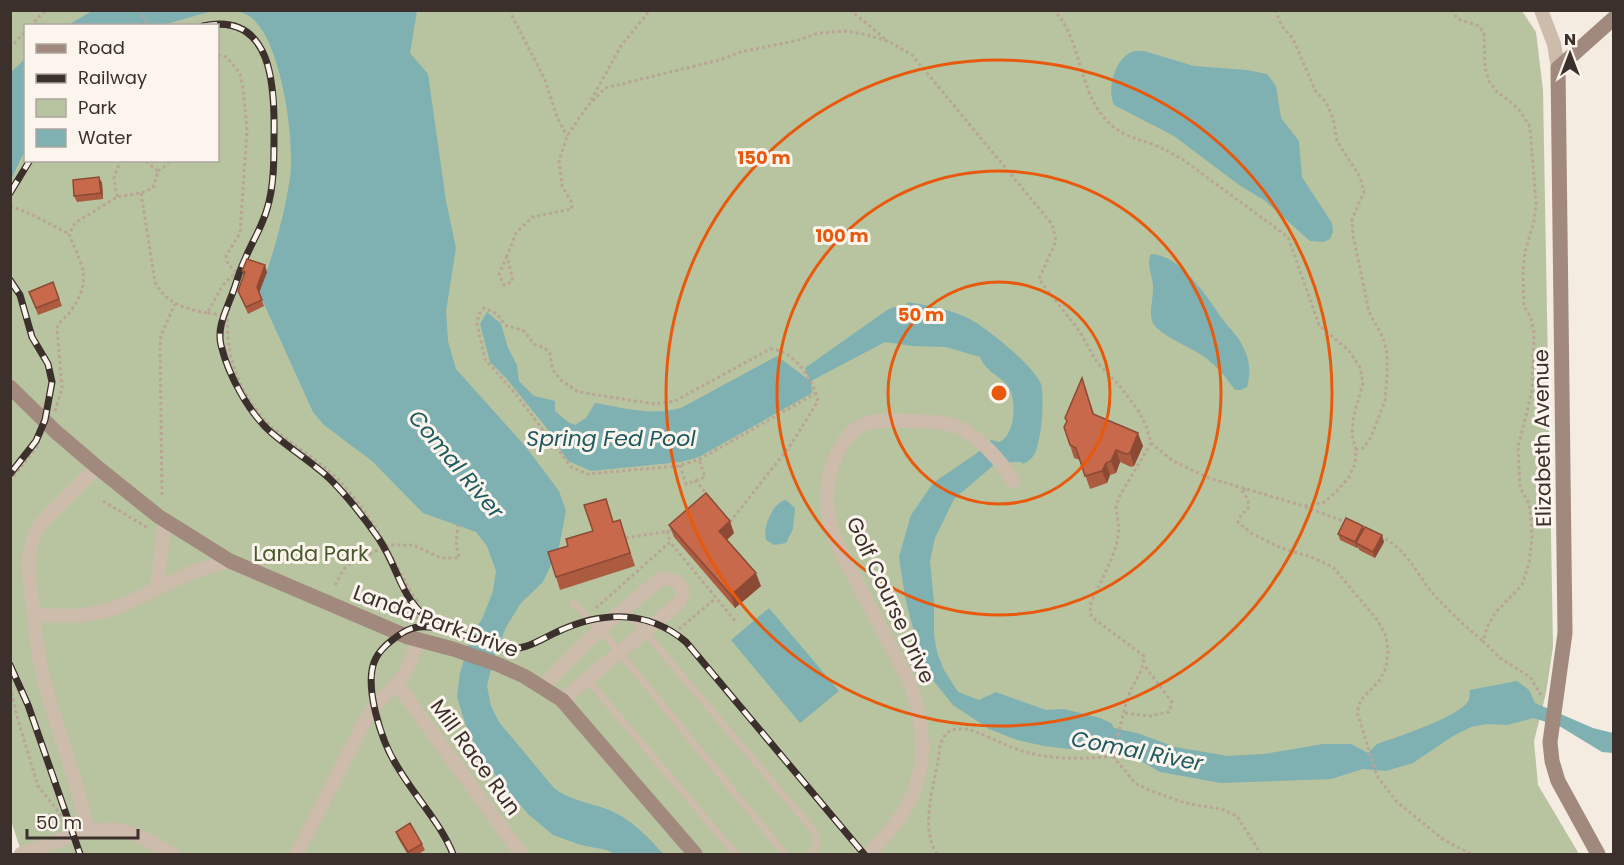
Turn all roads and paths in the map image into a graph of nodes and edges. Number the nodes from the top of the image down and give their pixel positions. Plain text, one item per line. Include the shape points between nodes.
1 (46, 10) edge
2 (139, 10) edge
3 (509, 10) edge
4 (650, 10) edge
5 (850, 10) edge
6 (1054, 10) edge
7 (1275, 10) edge
8 (1451, 10) edge
9 (1541, 10) edge
10 (1614, 18) edge
11 (32, 24) edge
12 (149, 24) edge
13 (24, 33) edge
14 (890, 42) junction
15 (10, 48) edge
16 (219, 55) edge
17 (1558, 68) junction
18 (587, 107) junction
19 (567, 136) junction
20 (120, 162) edge
21 (147, 162) edge
22 (168, 162) edge
23 (158, 171) junction
24 (141, 193) junction
25 (117, 197) junction
26 (10, 206) edge
27 (69, 234) junction
28 (507, 256) junction
29 (175, 304) junction
30 (207, 313) junction
31 (10, 387) edge
32 (816, 393) junction
33 (54, 413) dead end
34 (1150, 443) junction
35 (39, 444) dead end
36 (1356, 450) junction
37 (699, 459) junction
38 (680, 465) junction
39 (97, 467) junction
40 (695, 480) junction
41 (10, 481) edge
42 (1012, 481) dead end
43 (1247, 488) junction
44 (162, 495) dead end
45 (711, 498) junction
46 (103, 501) dead end
47 (706, 502) edge
48 (1304, 506) junction
49 (717, 507) edge
50 (724, 515) edge
51 (458, 525) dead end
52 (160, 526) junction
53 (1363, 527) edge
54 (680, 529) edge
55 (667, 531) junction
56 (1371, 532) edge
57 (626, 538) edge
58 (670, 542) edge
59 (386, 546) junction
60 (230, 561) junction
61 (335, 585) dead end
62 (157, 588) junction
63 (716, 598) dead end
64 (573, 603) dead end
65 (623, 610) junction
66 (34, 615) junction
67 (600, 629) junction
68 (679, 629) dead end
69 (645, 632) junction
70 (423, 636) junction
71 (1483, 641) junction
72 (620, 653) junction
73 (1144, 665) junction
74 (587, 679) junction
75 (397, 684) junction
76 (543, 686) junction
77 (10, 687) edge
78 (562, 700) junction
79 (1542, 701) dead end
80 (1125, 713) junction
81 (1113, 755) junction
82 (67, 827) dead end
83 (88, 832) junction
84 (21, 855) edge
85 (173, 855) edge
86 (297, 855) edge
87 (521, 855) edge
88 (695, 855) edge
89 (736, 855) edge
90 (785, 855) edge
91 (811, 855) edge
92 (868, 855) edge
93 (937, 855) edge
94 (1261, 855) edge
95 (1471, 855) edge
96 (1598, 855) edge

1 - 11 path
2 - 12 path
3 - 19 path via 545,80
4 - 18 path via 621,46
5 - 14 path
6 - 36 path via 1068,29 1094,104 1116,130 1182,159 1288,237 1319,325 1349,351 1360,368 1363,383 1352,435
7 - 36 path via 1293,39 1316,92 1326,102 1337,141 1364,192 1352,219 1353,235 1369,312 1387,353 1387,376 1385,401 1370,439
8 - 71 path via 1458,19 1479,26 1484,33 1489,81 1520,111 1530,127 1536,203 1523,270 1524,306 1534,333 1532,391 1518,447 1520,487 1529,504 1532,539 1522,585 1496,612
9 - 17 street, Elizabeth Avenue
10 - 17 street
13 - 15 path
14 - 18 path via 846,31 819,33 605,88
14 - 34 path via 922,66 1052,224 1056,241 1039,279 1080,332 1098,363 1138,410
16 - 30 path via 226,57 240,74 247,140 240,232 226,256 236,272 223,285
17 - 96 street, Elizabeth Avenue via 1565,633 1550,742 1558,781
18 - 19 path
19 - 28 path via 559,161 562,186 572,209 532,218 516,233
20 - 25 path via 114,177
21 - 23 path
22 - 23 path
23 - 24 path via 153,188
24 - 25 path
24 - 29 path via 155,282
25 - 27 path via 75,223
26 - 27 path
27 - 33 path via 84,268 85,284 57,328 62,388
28 - 28 path via 513,281 504,285 499,275
29 - 30 path
29 - 44 path via 160,344
30 - 59 path via 228,315 227,344 240,383 258,413 344,485
31 - 39 street, Landa Park Drive
32 - 37 path
32 - 38 path via 804,371 785,352 771,350 675,401 655,404 578,392 555,373 549,351 534,344 524,330 506,325 488,308 478,314 485,359 571,467 587,474
32 - 50 path via 818,401 790,446 730,523
34 - 43 path via 1209,478
34 - 73 path via 1119,497 1117,542 1090,614 1144,656
35 - 41 path
36 - 48 path via 1349,477 1338,490 1323,503
37 - 38 path
37 - 40 path via 705,477
38 - 40 path via 686,484
39 - 52 street, Landa Park Drive
39 - 66 street via 36,531 28,569
40 - 45 path
42 - 92 street, Golf Course Drive via 980,442 947,423 871,422 850,434 832,466 827,495 832,531 910,683 921,726 923,754 913,794 896,826
43 - 48 path
43 - 95 path via 1241,490 1250,506 1238,522 1281,548 1333,567 1378,621 1386,636 1386,668 1361,700 1357,712 1377,776 1397,802 1444,840
45 - 47 path
45 - 49 path
46 - 52 path via 138,523
48 - 53 path
51 - 59 path via 459,558 441,558 413,544
52 - 60 street, Landa Park Drive
52 - 62 street
54 - 55 path
55 - 57 path
55 - 58 path
56 - 71 path via 1388,540 1411,561 1435,596
59 - 61 path via 349,564
59 - 70 path via 417,601 410,607 412,615 423,622
60 - 62 street
60 - 70 street, Landa Park Drive
62 - 66 street via 105,611 78,616
63 - 68 path
64 - 67 lane
65 - 67 street
65 - 69 lane
65 - 69 street via 659,580 679,583 683,593 679,603
66 - 83 street via 43,673
67 - 72 lane
67 - 76 street
69 - 72 street
69 - 91 lane via 814,831 818,840
70 - 75 street
70 - 76 street, Landa Park Drive
71 - 79 path via 1500,658 1530,677
72 - 74 street
72 - 90 lane
73 - 80 path via 1131,688
73 - 80 path via 1172,702 1169,712 1150,716
74 - 78 street
74 - 89 lane
75 - 86 street via 375,706 360,730
75 - 87 street, Mill Race Run
76 - 78 street, Landa Park Drive
77 - 82 path via 38,786
78 - 88 street, Landa Park Drive
80 - 81 path
81 - 93 path via 1083,759 1044,756 968,729 949,731 940,746 928,825 931,846
81 - 94 path via 1135,783 1143,787 1177,801 1237,816
83 - 84 street
83 - 85 street via 114,829 132,833

